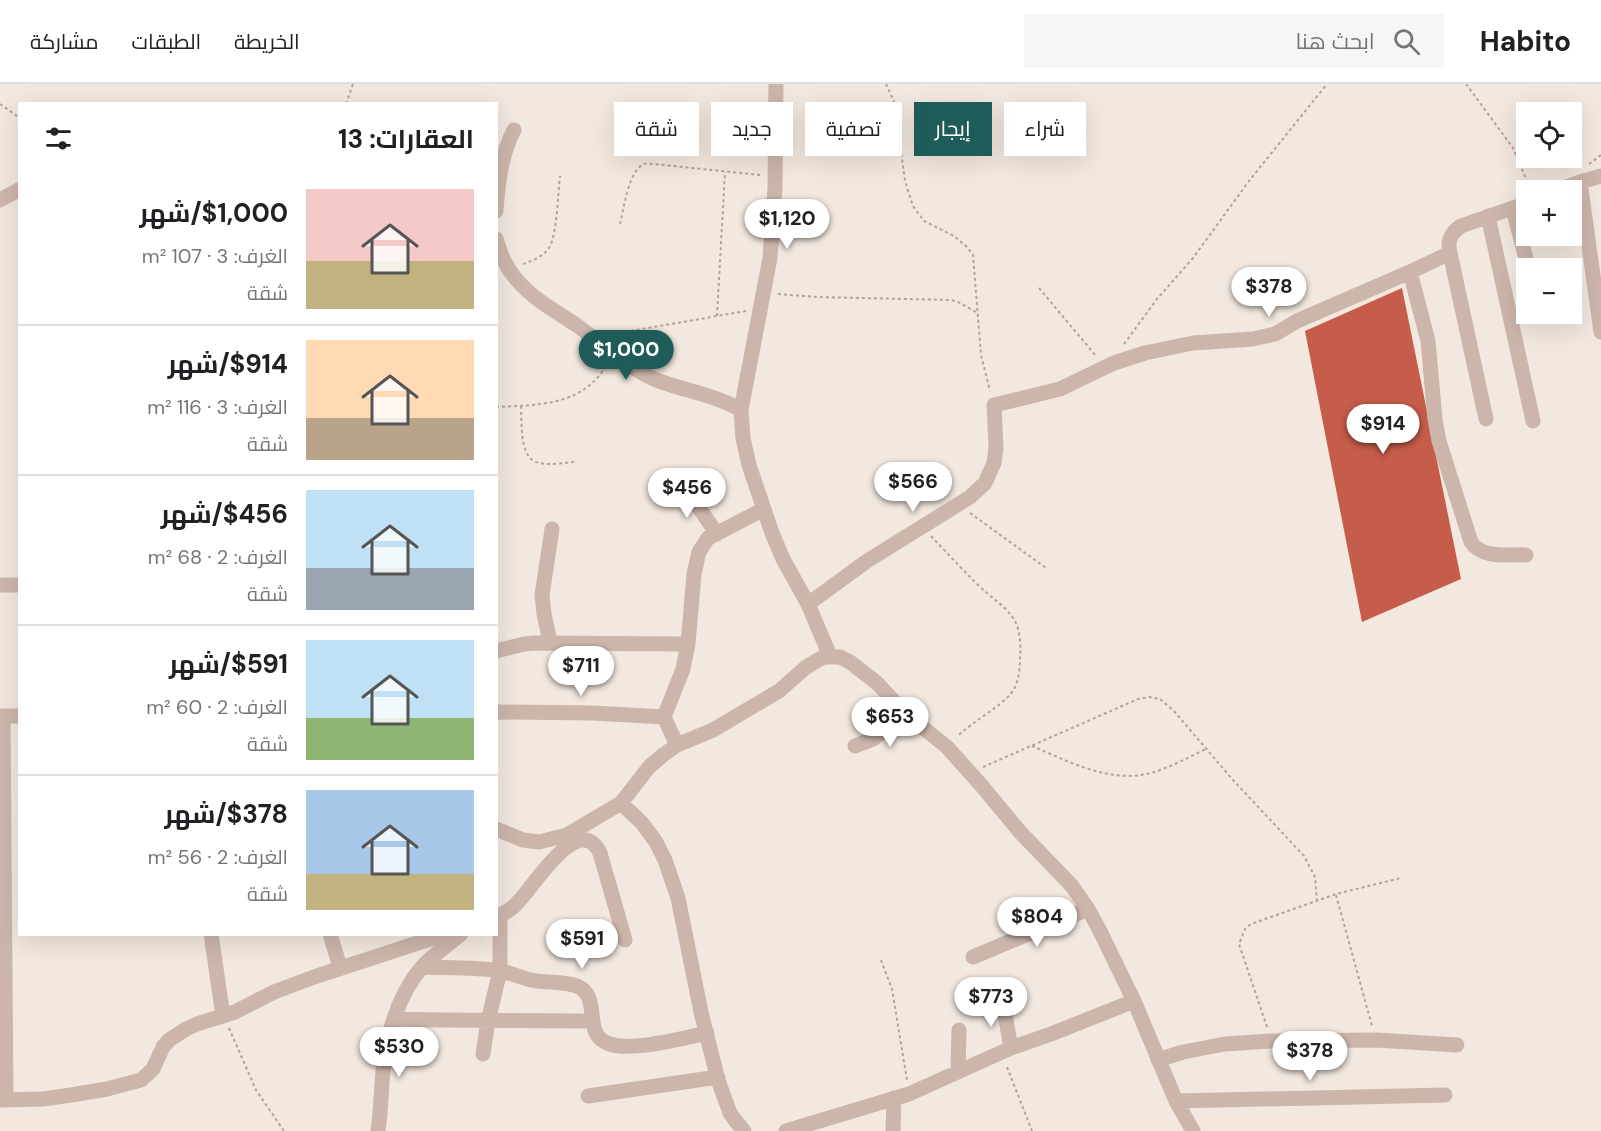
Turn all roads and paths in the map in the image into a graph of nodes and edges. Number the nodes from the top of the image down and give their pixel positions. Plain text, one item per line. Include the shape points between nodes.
1 (353, 84) edge
2 (776, 84) edge
3 (886, 84) edge
4 (1327, 84) edge
5 (1466, 84) edge
6 (347, 102) edge
7 (0, 104) edge
8 (18, 117) edge
9 (514, 130) dead end
10 (725, 172) junction
11 (560, 176) dead end
12 (775, 176) junction
13 (1601, 176) edge
14 (1527, 180) edge
15 (1582, 181) edge
16 (18, 190) edge
17 (498, 194) edge
18 (1582, 196) edge
19 (0, 200) edge
20 (1516, 207) edge
21 (1488, 216) junction
22 (621, 224) dead end
23 (498, 246) edge
24 (1450, 253) junction
25 (509, 270) junction
26 (1410, 272) junction
27 (1039, 288) dead end
28 (763, 293) junction
29 (760, 309) junction
30 (977, 313) junction
31 (717, 316) junction
32 (1601, 332) edge
33 (592, 337) junction
34 (613, 351) junction
35 (1110, 365) junction
36 (994, 405) junction
37 (521, 406) junction
38 (498, 407) edge
39 (741, 410) junction
40 (1486, 419) dead end
41 (1533, 421) dead end
42 (574, 462) dead end
43 (684, 486) dead end
44 (958, 504) junction
45 (764, 509) junction
46 (922, 527) junction
47 (552, 529) dead end
48 (717, 534) junction
49 (1526, 555) dead end
50 (1046, 568) dead end
51 (0, 585) edge
52 (18, 585) edge
53 (808, 604) junction
54 (550, 642) junction
55 (688, 644) junction
56 (498, 650) edge
57 (830, 656) junction
58 (498, 712) edge
59 (906, 714) junction
60 (1, 716) edge
61 (18, 716) edge
62 (664, 717) junction
63 (677, 745) junction
64 (855, 746) dead end
65 (1032, 746) junction
66 (947, 747) junction
67 (1206, 749) junction
68 (970, 772) junction
69 (621, 803) junction
70 (498, 830) edge
71 (1401, 878) dead end
72 (1336, 894) junction
73 (1317, 901) junction
74 (1088, 909) junction
75 (498, 916) edge
76 (212, 936) edge
77 (331, 936) edge
78 (434, 936) edge
79 (459, 936) edge
80 (625, 940) dead end
81 (405, 941) edge
82 (973, 957) dead end
83 (881, 960) dead end
84 (340, 967) junction
85 (422, 967) junction
86 (500, 971) junction
87 (1134, 1001) junction
88 (1004, 1003) dead end
89 (223, 1016) junction
90 (394, 1019) junction
91 (592, 1021) junction
92 (488, 1022) junction
93 (959, 1030) dead end
94 (707, 1033) junction
95 (1376, 1040) junction
96 (1272, 1041) junction
97 (1456, 1045) dead end
98 (1006, 1051) junction
99 (483, 1054) dead end
100 (1158, 1060) junction
101 (958, 1071) junction
102 (718, 1077) junction
103 (1445, 1095) dead end
104 (588, 1096) dead end
105 (901, 1096) junction
106 (3, 1100) edge
107 (1176, 1101) junction
108 (284, 1131) edge
109 (378, 1131) edge
110 (744, 1131) edge
111 (786, 1131) edge
112 (893, 1131) edge
113 (1032, 1131) edge
114 (1193, 1131) edge

1 - 6 path
2 - 12 street
3 - 30 path via 895,104 912,206 924,221 954,236 973,255
4 - 35 path via 1136,326
5 - 14 path via 1513,148
7 - 8 path
9 - 17 street via 507,144
10 - 12 path
10 - 22 path via 644,164 634,173
10 - 31 path
11 - 25 path via 551,245 546,252
12 - 28 street via 770,258
13 - 15 street
16 - 19 street
18 - 32 street
20 - 21 street
21 - 24 street via 1455,230 1449,240
21 - 41 street
23 - 25 street
24 - 26 street
24 - 40 street
25 - 33 street via 543,304
26 - 35 street via 1275,334 1171,347
26 - 49 street via 1428,341 1439,441 1471,542 1487,553
27 - 35 path
28 - 29 street
28 - 30 path via 951,300
29 - 31 path
29 - 39 street
30 - 36 path via 981,355
31 - 33 path
33 - 34 street
34 - 37 path via 600,376 581,392
34 - 39 street via 652,378
35 - 36 street via 1060,389
36 - 44 street via 994,463 985,483
37 - 38 path
37 - 42 path via 522,433 530,458 543,464
39 - 45 street via 742,438
43 - 48 street
44 - 46 street
44 - 50 path
45 - 48 street
45 - 53 street via 783,559
46 - 53 street
46 - 66 path via 976,584 1006,609 1019,628 1021,639 1018,679 1013,690
47 - 54 street via 542,595
48 - 55 street via 708,538 696,562
51 - 52 street
53 - 57 street
54 - 55 street
54 - 56 street
55 - 62 street via 683,669
57 - 59 street via 850,662
57 - 63 street via 812,663 779,691 713,730
58 - 62 street
59 - 64 street via 873,739
59 - 66 street
60 - 61 street
60 - 106 street
62 - 63 street
63 - 69 street via 649,767
65 - 67 path via 1079,766 1118,776 1151,773
65 - 67 path via 1150,697 1160,699 1173,710
65 - 68 path
66 - 68 street
67 - 73 path via 1304,856 1315,878
68 - 74 street
69 - 70 street via 555,839 523,840
69 - 94 street via 642,823 665,860 678,898
71 - 72 path
72 - 73 path
72 - 95 path
73 - 96 path via 1251,924 1239,944
74 - 82 street
74 - 87 street
75 - 80 street via 519,901 554,858 574,843 588,841 600,853
75 - 86 street
76 - 89 street
77 - 84 street
78 - 81 street
79 - 85 street
81 - 84 street
83 - 105 path via 892,989
84 - 89 street
85 - 86 street
85 - 90 street via 403,995
86 - 91 street via 532,980 576,985 590,998
86 - 92 street
87 - 98 street
87 - 100 street
88 - 98 street
89 - 106 street via 197,1024 169,1040 153,1069 141,1080 43,1099
89 - 108 path via 256,1090
90 - 92 street
90 - 109 street via 383,1071
91 - 92 street
91 - 94 street via 598,1037 616,1045 644,1045
92 - 99 street
93 - 101 street
94 - 102 street
95 - 96 street
95 - 97 street
96 - 100 street via 1225,1044
98 - 101 street
98 - 113 path
100 - 107 street
101 - 105 street
102 - 104 street
102 - 110 street via 730,1113
103 - 107 street
105 - 111 street
105 - 112 street
107 - 114 street

